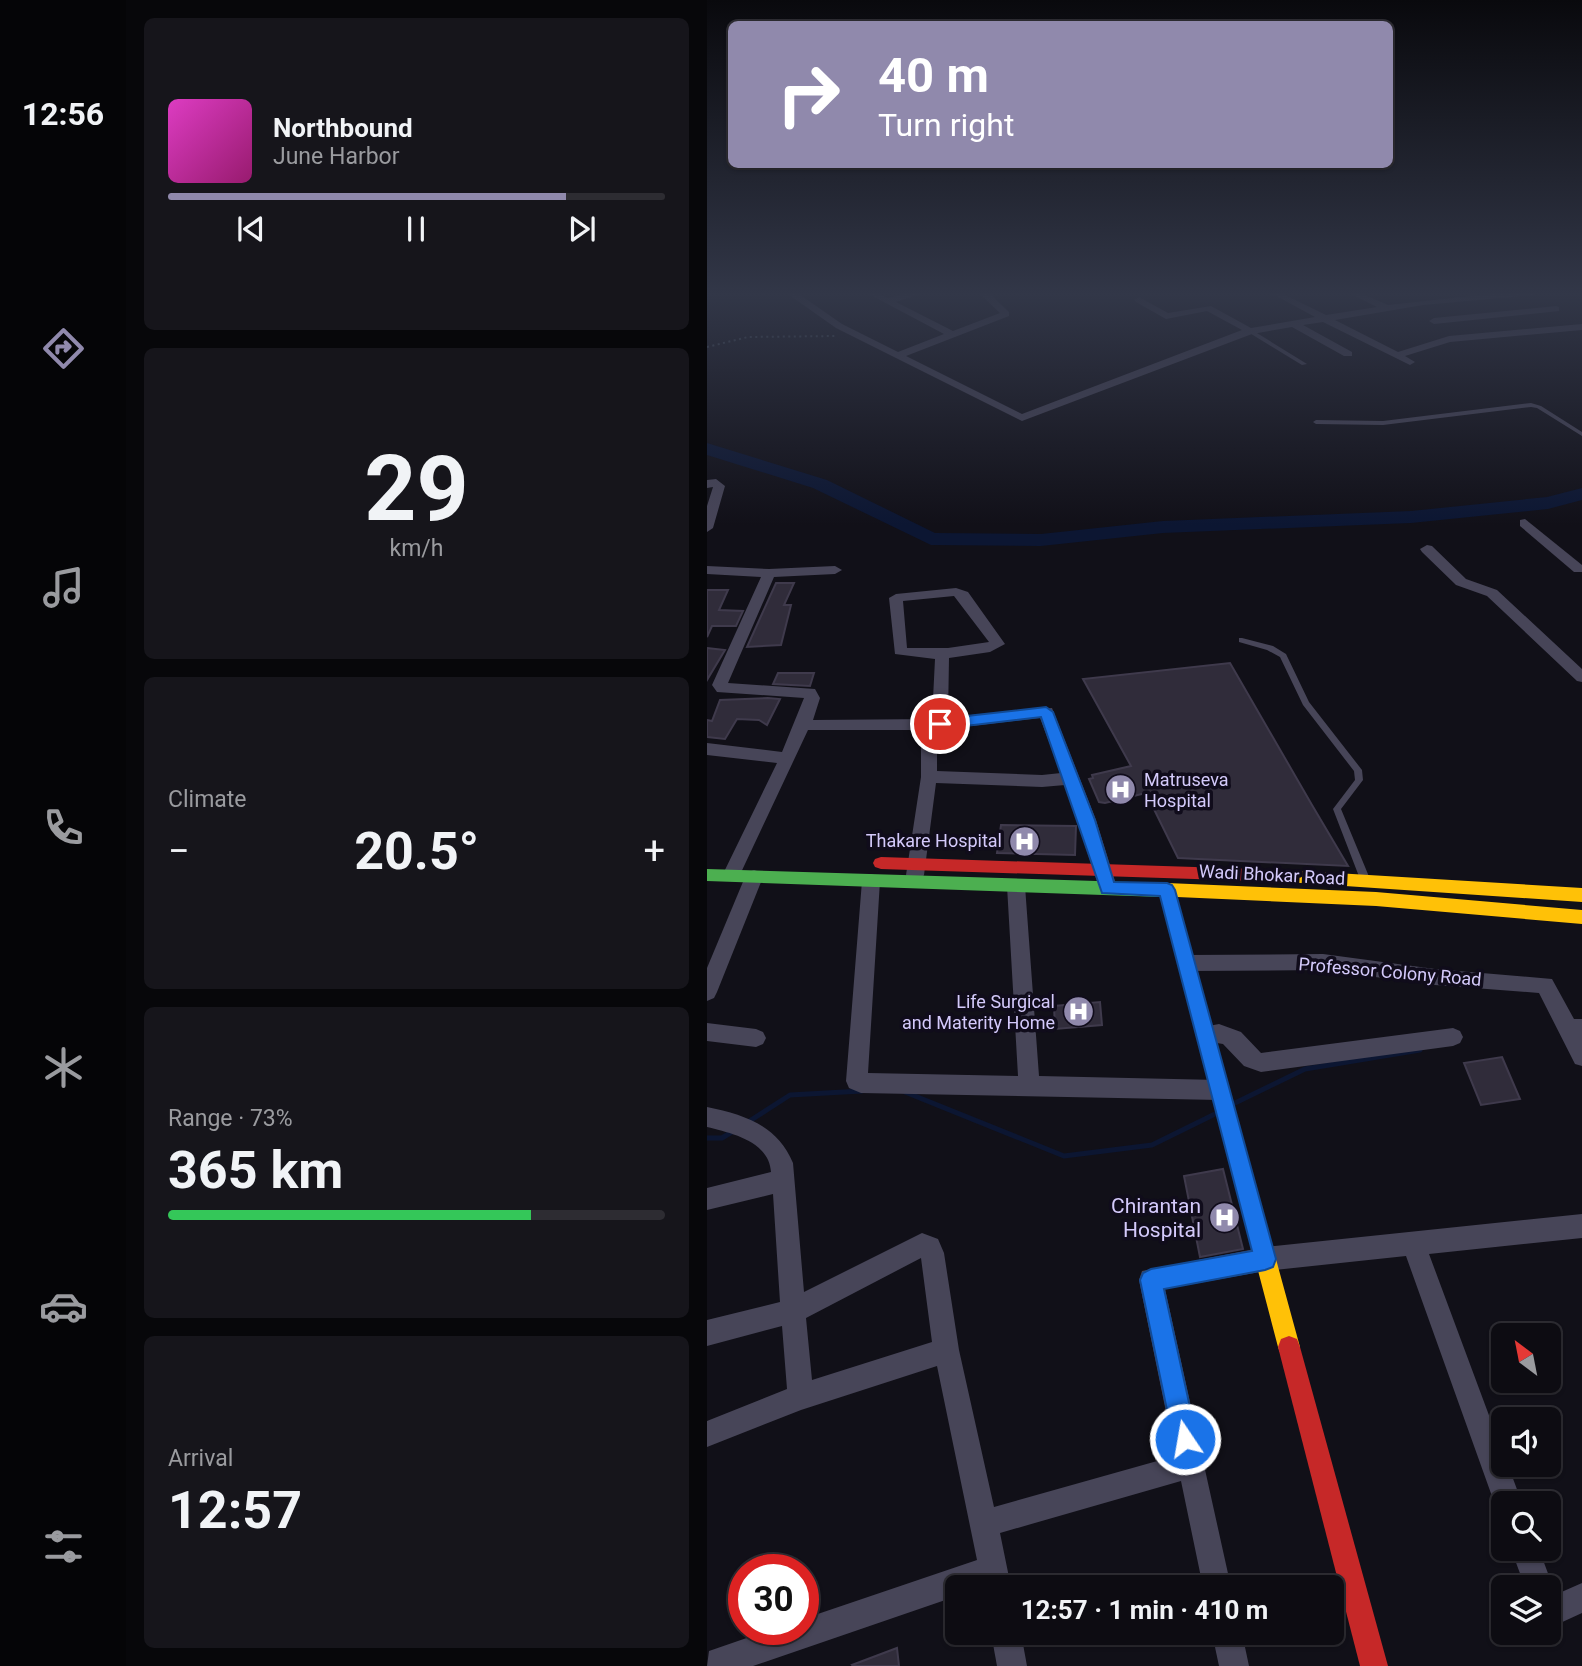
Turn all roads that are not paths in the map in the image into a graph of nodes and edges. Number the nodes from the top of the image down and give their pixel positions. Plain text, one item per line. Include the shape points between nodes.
1 (923, 370) edge
2 (1145, 370) edge
3 (1316, 422) dead end
4 (1582, 434) edge
5 (707, 484) edge
6 (1525, 523) dead end
7 (707, 528) edge
8 (1427, 549) dead end
9 (1581, 569) edge
10 (707, 570) edge
11 (835, 570) dead end
12 (769, 573) junction
13 (1559, 575) dead end
14 (1242, 640) dead end
15 (939, 655) junction
16 (1582, 677) edge
17 (803, 725) junction
18 (935, 725) junction
19 (707, 749) edge
20 (788, 758) junction
21 (929, 777) junction
22 (1071, 778) junction
23 (717, 858) dead end
24 (917, 863) junction
25 (748, 865) junction
26 (1101, 867) junction
27 (866, 872) junction
28 (707, 875) edge
29 (731, 876) joint
30 (1365, 879) junction
31 (914, 883) junction
32 (1016, 886) junction
33 (1108, 888) junction
34 (1167, 890) junction
35 (1582, 895) edge
36 (1582, 917) edge
37 (1187, 963) junction
38 (709, 981) edge
39 (1575, 1028) edge
40 (707, 1032) edge
41 (1205, 1034) junction
42 (1453, 1037) dead end
43 (756, 1038) dead end
44 (1582, 1057) edge
45 (1029, 1086) junction
46 (1220, 1094) junction
47 (707, 1117) edge
48 (783, 1180) junction
49 (707, 1199) edge
50 (1582, 1226) edge
51 (1414, 1244) junction
52 (1265, 1259) junction
53 (793, 1311) junction
54 (707, 1333) edge
55 (946, 1350) junction
56 (801, 1397) junction
57 (707, 1434) edge
58 (1191, 1465) junction
59 (1505, 1491) edge
60 (984, 1524) junction
61 (994, 1575) edge
62 (1214, 1575) edge
63 (945, 1593) edge
64 (1582, 1598) edge
65 (1561, 1608) edge
66 (1008, 1645) edge
67 (1230, 1645) edge
68 (709, 1666) edge
69 (1012, 1666) edge
70 (1234, 1666) edge
71 (1374, 1666) edge

1 - 2 street via 1022,418
3 - 4 lane via 1383,422 1531,405
5 - 7 street via 719,486
6 - 9 street
8 - 16 street via 1461,582 1492,593
9 - 13 street
10 - 12 street
11 - 12 street
12 - 17 street via 720,685 810,693
14 - 30 lane via 1283,656 1306,703 1358,770 1359,780 1338,814
15 - 15 street via 993,647 998,641 960,593 896,598 900,652
15 - 18 street
17 - 18 street
17 - 20 street
18 - 21 street
18 - 22 street via 1046,712
19 - 20 street
20 - 25 street
21 - 22 street
21 - 24 street
22 - 26 street
23 - 25 main road, Wadi Bhokar Road
24 - 26 main road, Wadi Bhokar Road
24 - 27 main road, Wadi Bhokar Road
24 - 31 street
25 - 27 main road, Wadi Bhokar Road
25 - 29 street
25 - 38 street
26 - 30 main road, Wadi Bhokar Road
26 - 33 street
27 - 31 main road, Wadi Bhokar Road
27 - 45 street via 857,1081
28 - 29 main road
30 - 35 main road, Wadi Bhokar Road
31 - 32 main road, Wadi Bhokar Road
32 - 33 main road, Wadi Bhokar Road
32 - 45 street
33 - 34 main road, Wadi Bhokar Road
34 - 36 main road, Wadi Bhokar Road via 1376,900
34 - 37 main road
37 - 39 street, Professor Colony Road via 1323,962 1545,985
37 - 41 main road
39 - 44 street
40 - 43 street
41 - 42 street via 1229,1034 1249,1058 1261,1063
41 - 46 main road
45 - 46 street
46 - 52 main road
47 - 48 street via 759,1133 776,1148
48 - 49 street
48 - 53 street
50 - 51 street
51 - 52 street
51 - 59 street
52 - 58 street via 1151,1280
52 - 71 main road
53 - 54 street
53 - 55 street via 927,1245
53 - 56 street
55 - 56 street
55 - 60 street
56 - 57 street
58 - 60 street
58 - 62 street
60 - 61 street
63 - 68 street
64 - 65 street
66 - 69 street
67 - 70 street

